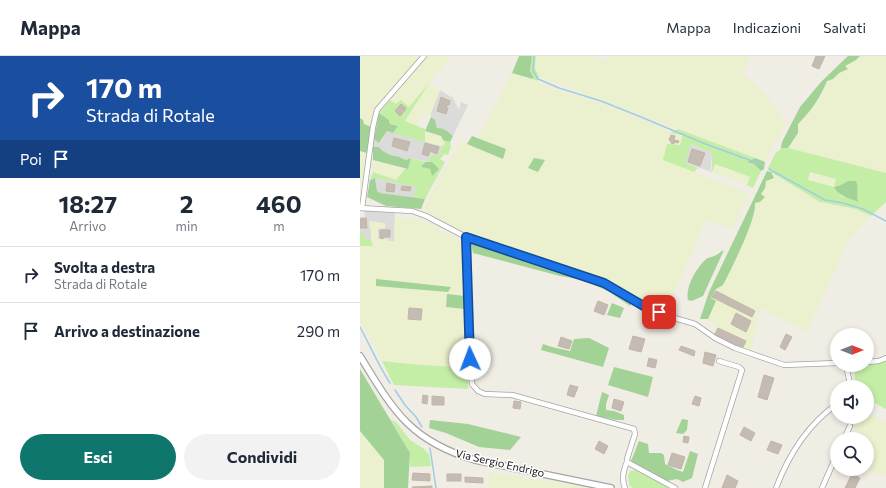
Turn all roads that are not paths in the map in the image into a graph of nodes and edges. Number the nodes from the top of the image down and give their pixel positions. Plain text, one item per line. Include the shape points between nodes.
1 (424, 56) edge
2 (361, 208) edge
3 (466, 237) junction
4 (360, 356) edge
5 (886, 358) edge
6 (719, 361) dead end
7 (874, 361) edge
8 (830, 363) edge
9 (830, 409) edge
10 (850, 426) dead end
11 (847, 432) edge
12 (627, 462) junction
13 (830, 470) edge
14 (611, 488) edge
15 (626, 488) edge
16 (675, 488) edge
17 (705, 488) edge
18 (776, 488) edge
19 (822, 488) edge

1 - 2 street via 377,110
2 - 3 street via 412,211
3 - 8 street via 604,283 647,308 695,324 735,348 784,365
3 - 12 street via 472,384 478,392 485,394 512,395 634,429 635,434
4 - 14 street, Via Sergio Endrigo via 396,411 417,432 454,454
5 - 7 street
6 - 17 street via 742,370
9 - 18 street via 808,430 791,456
10 - 11 street
12 - 15 street via 623,471
12 - 16 street
13 - 19 street

